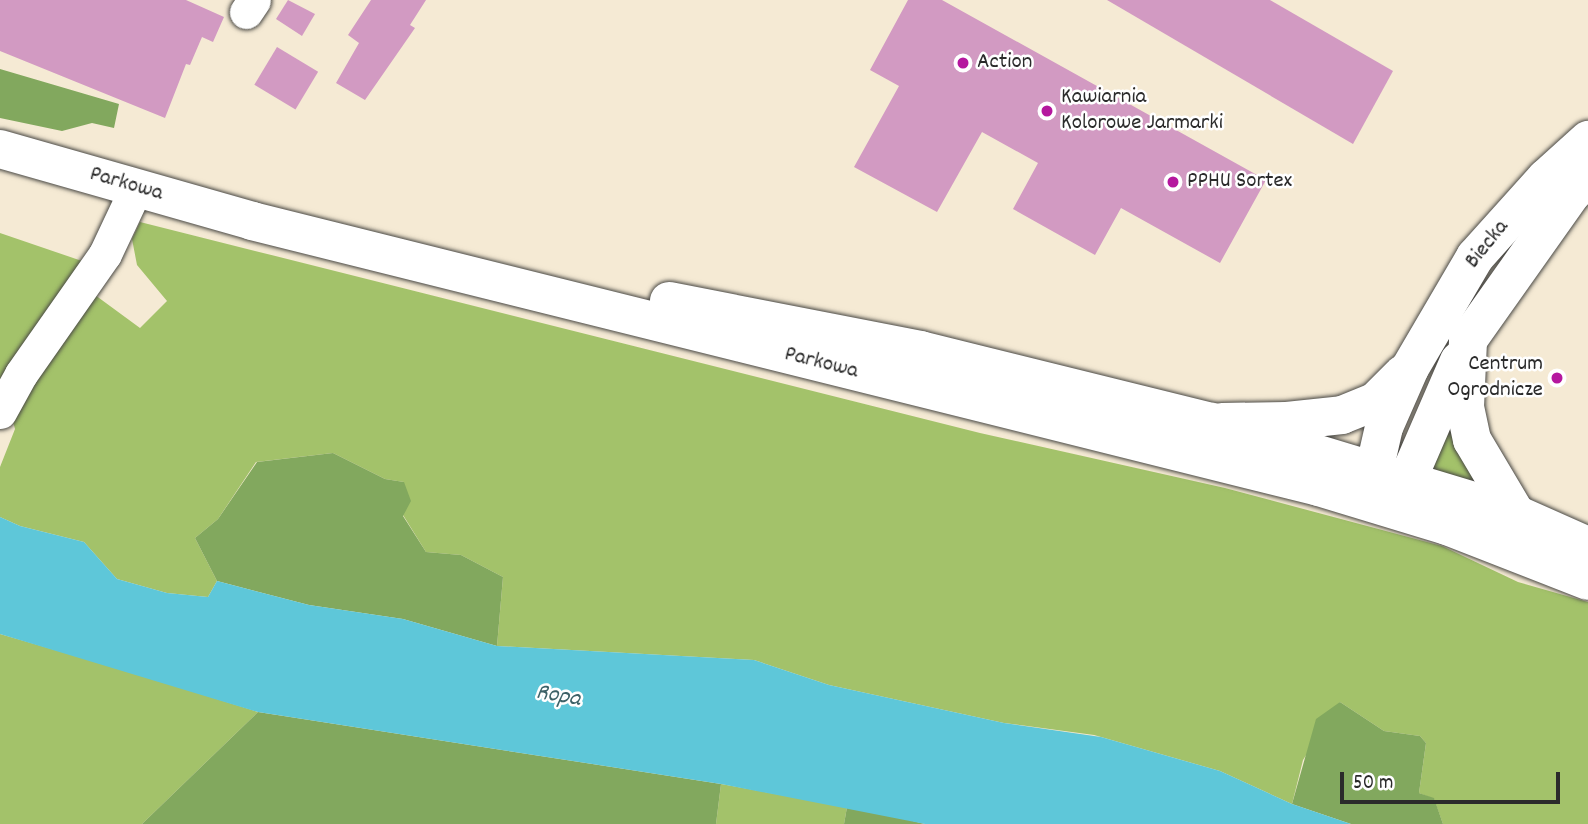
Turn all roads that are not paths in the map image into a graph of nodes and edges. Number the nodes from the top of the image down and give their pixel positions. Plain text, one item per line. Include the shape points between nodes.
1 (1588, 140) edge
2 (0, 149) edge
3 (1588, 178) edge
4 (136, 188) junction
5 (251, 221) junction
6 (1468, 340) junction
7 (1410, 368) junction
8 (0, 412) edge
9 (1212, 422) junction
10 (1390, 486) junction
11 (1516, 514) junction
12 (1588, 547) edge
13 (1588, 581) edge

1 - 7 main road, Biecka via 1546,178 1475,257
2 - 4 main road, Parkowa
3 - 6 main road, Biecka via 1572,193
4 - 5 main road, Parkowa
4 - 8 street via 105,254 21,374
5 - 9 main road, Parkowa via 920,350
5 - 10 main road, Parkowa via 1319,487
6 - 10 main road, Biecka
6 - 11 main road via 1465,407 1472,440
7 - 9 main road, Biecka via 1375,402 1342,415
7 - 10 main road, Biecka via 1384,427
9 - 10 main road
10 - 11 main road
10 - 13 main road via 1511,550
11 - 12 main road

